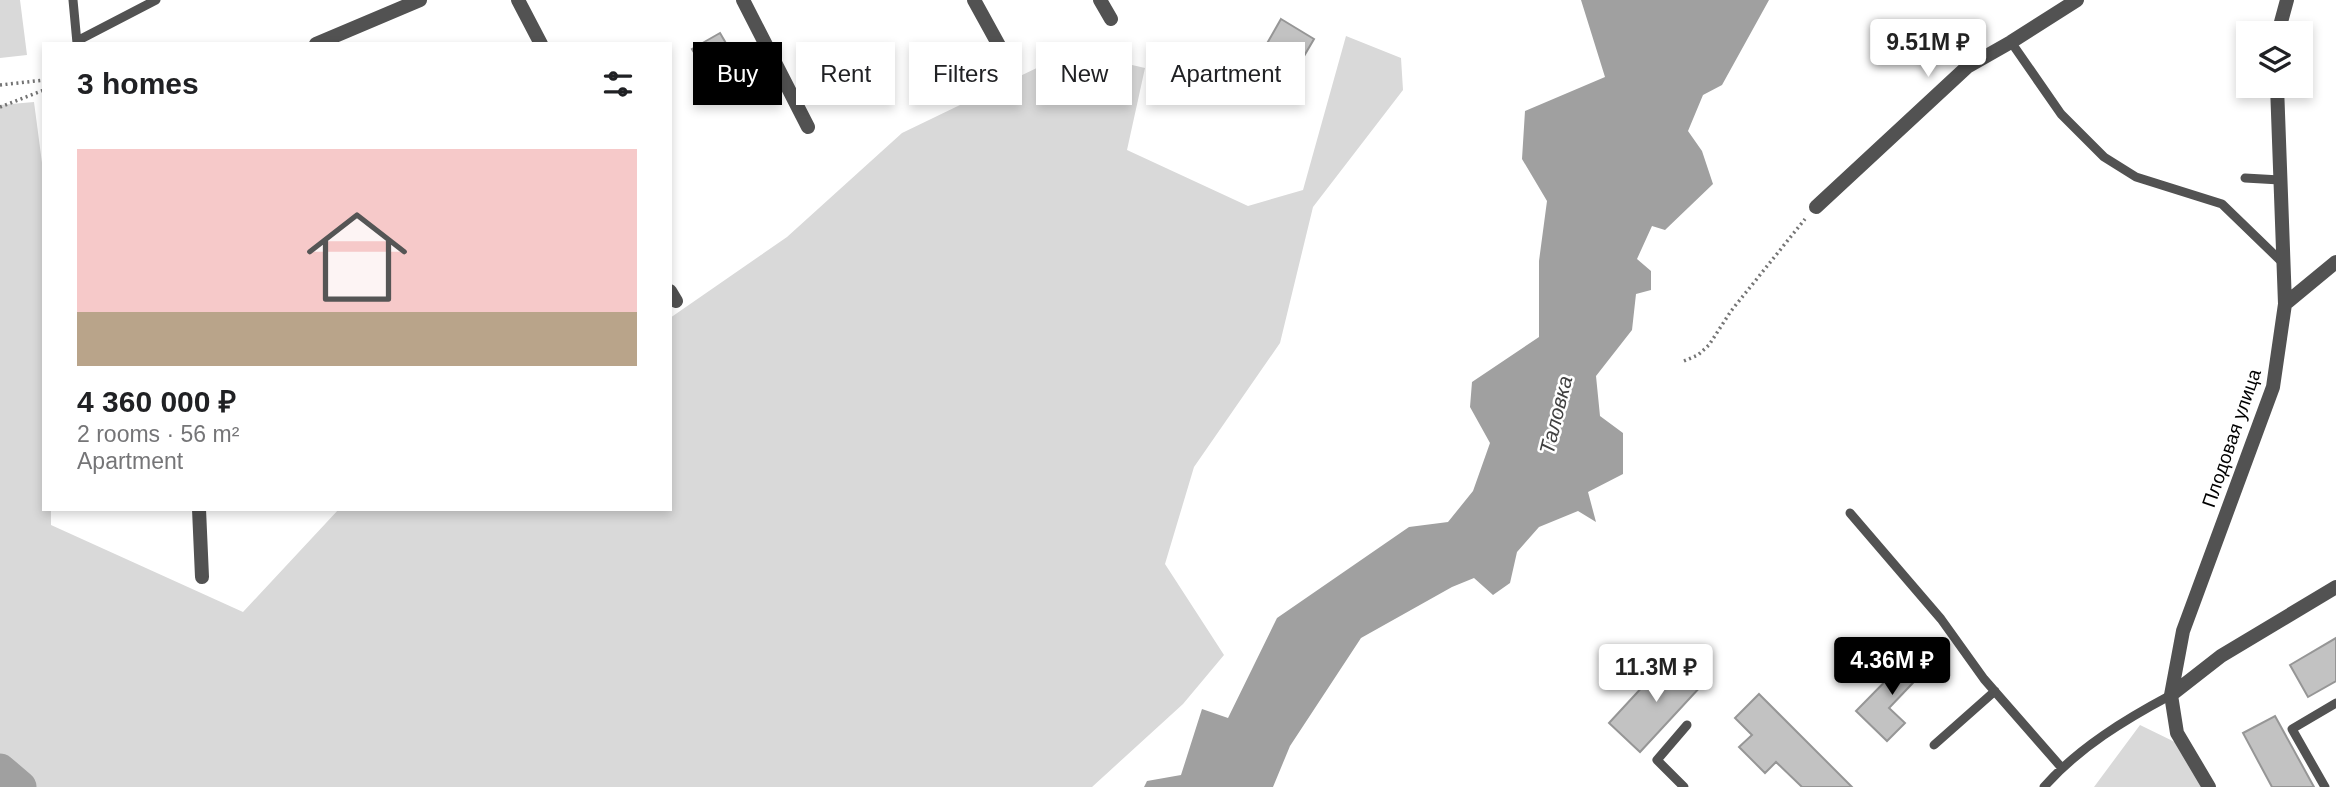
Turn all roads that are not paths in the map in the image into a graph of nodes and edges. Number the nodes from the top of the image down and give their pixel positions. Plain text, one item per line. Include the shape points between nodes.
1 (72, 0) edge
2 (156, 0) edge
3 (420, 0) edge
4 (518, 0) edge
5 (743, 0) edge
6 (974, 0) edge
7 (1100, 0) edge
8 (2077, 0) edge
9 (2287, 0) edge
10 (1111, 19) dead end
11 (2281, 21) edge
12 (77, 42) edge
13 (321, 42) edge
14 (540, 42) edge
15 (997, 42) edge
16 (2011, 43) junction
17 (2277, 98) edge
18 (808, 127) dead end
19 (2245, 178) dead end
20 (2280, 180) junction
21 (1816, 207) road end
22 (2336, 262) edge
23 (2284, 264) junction
24 (2285, 304) junction
25 (199, 511) edge
26 (1850, 513) dead end
27 (202, 577) dead end
28 (2336, 587) edge
29 (1995, 691) junction
30 (2171, 695) junction
31 (2336, 703) edge
32 (1687, 725) dead end
33 (1934, 745) dead end
34 (2061, 767) junction
35 (1684, 787) edge
36 (2044, 787) edge
37 (2209, 787) edge
38 (2325, 787) edge

1 - 12 lane
2 - 12 lane
3 - 13 street
4 - 14 street
5 - 18 street
6 - 15 street
7 - 10 street
8 - 16 street
9 - 11 street
16 - 21 street via 1967,67
16 - 23 lane via 2061,114 2104,157 2136,177 2222,204
17 - 20 street, Плодовая улица
19 - 20 lane
20 - 23 street, Плодовая улица
22 - 24 street
23 - 24 street, Плодовая улица
24 - 30 street, Плодовая улица via 2273,387 2183,631
25 - 27 street
26 - 29 lane via 1941,619
28 - 30 street via 2221,656
29 - 33 lane
29 - 34 lane
30 - 34 lane via 2134,714
30 - 37 street, Плодовая улица via 2178,733
31 - 38 lane via 2292,729
32 - 35 lane via 1657,760
34 - 36 lane

